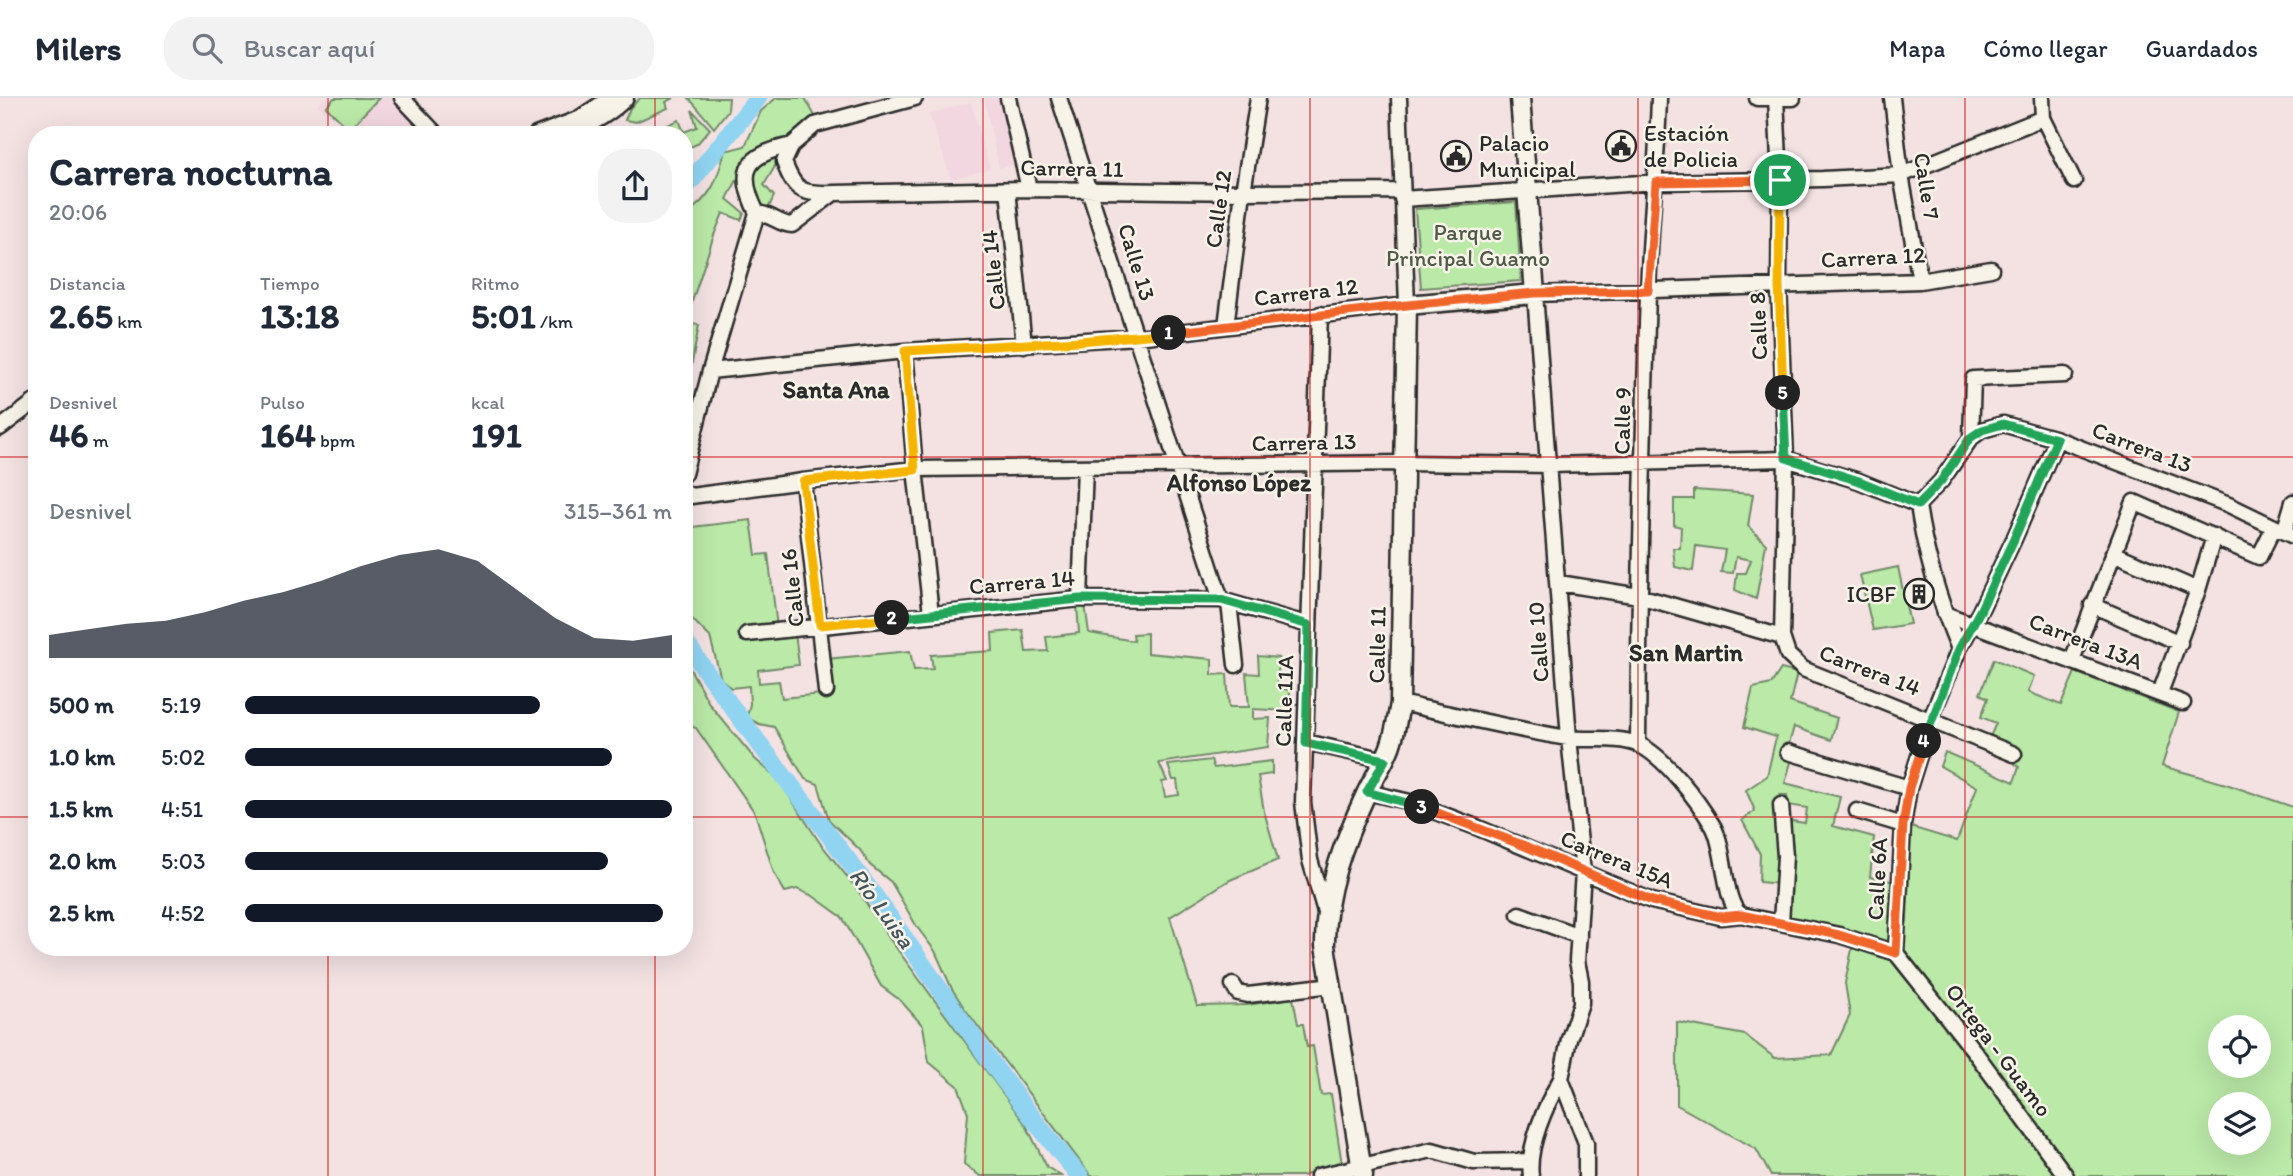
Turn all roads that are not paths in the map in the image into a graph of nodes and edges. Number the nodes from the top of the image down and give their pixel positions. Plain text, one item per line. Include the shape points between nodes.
1 (402, 98) edge
2 (610, 98) edge
3 (626, 98) edge
4 (915, 98) edge
5 (1008, 98) edge
6 (1059, 98) edge
7 (1258, 98) edge
8 (1399, 98) edge
9 (1520, 98) edge
10 (1659, 98) edge
11 (1757, 98) edge
12 (1793, 98) edge
13 (1892, 98) edge
14 (2042, 98) edge
15 (1776, 99) edge
16 (2043, 118) junction
17 (428, 126) edge
18 (560, 126) edge
19 (585, 126) edge
20 (792, 145) junction
21 (1901, 174) junction
22 (1780, 180) junction
23 (2074, 181) dead end
24 (1656, 182) junction
25 (1008, 190) junction
26 (1029, 190) junction
27 (1526, 190) junction
28 (1091, 191) junction
29 (1243, 192) junction
30 (834, 193) junction
31 (1402, 195) junction
32 (757, 213) junction
33 (1991, 269) dead end
34 (1920, 281) junction
35 (1779, 285) junction
36 (1648, 291) junction
37 (1535, 293) junction
38 (1407, 305) junction
39 (1321, 314) junction
40 (1226, 326) junction
41 (1137, 337) junction
42 (1024, 345) junction
43 (905, 351) junction
44 (710, 371) junction
45 (2065, 375) dead end
46 (28, 407) edge
47 (0, 428) edge
48 (693, 438) edge
49 (1970, 438) junction
50 (2057, 439) junction
51 (1786, 458) junction
52 (1644, 461) junction
53 (1405, 463) junction
54 (1316, 465) junction
55 (1549, 465) junction
56 (1086, 467) junction
57 (1177, 467) junction
58 (915, 470) junction
59 (803, 481) junction
60 (693, 496) edge
61 (2293, 502) edge
62 (1918, 505) junction
63 (2284, 532) edge
64 (2214, 536) junction
65 (2113, 553) junction
66 (1559, 583) junction
67 (2198, 590) junction
68 (1639, 596) junction
69 (1080, 599) junction
70 (1225, 601) junction
71 (2092, 605) junction
72 (931, 614) junction
73 (1945, 614) junction
74 (1973, 623) junction
75 (820, 625) junction
76 (1309, 625) junction
77 (747, 634) dead end
78 (1782, 637) junction
79 (2180, 643) junction
80 (1959, 649) junction
81 (2072, 660) junction
82 (1236, 665) dead end
83 (826, 691) dead end
84 (2160, 693) junction
85 (1400, 703) junction
86 (2183, 703) dead end
87 (1931, 719) junction
88 (1569, 738) junction
89 (1306, 743) junction
90 (1638, 745) junction
91 (1788, 752) dead end
92 (2014, 754) dead end
93 (1385, 760) junction
94 (1909, 788) junction
95 (1367, 792) junction
96 (1781, 805) dead end
97 (1857, 811) dead end
98 (1903, 825) junction
99 (1583, 872) junction
100 (1519, 914) dead end
101 (1741, 915) junction
102 (1327, 918) junction
103 (1781, 923) junction
104 (1579, 936) junction
105 (1896, 953) junction
106 (1233, 985) dead end
107 (1332, 985) junction
108 (1561, 1079) junction
109 (1529, 1161) junction
110 (1362, 1170) edge
111 (1318, 1176) edge
112 (1531, 1176) edge
113 (1586, 1176) edge
114 (2066, 1176) edge

1 - 17 street
2 - 18 street
3 - 19 street
4 - 20 street via 815,125
5 - 26 street
6 - 28 street, Calle 13
7 - 29 street, Calle 12
8 - 31 street, Calle 11
9 - 27 main road, Calle 10
10 - 24 street, Calle 9
11 - 15 street
12 - 15 street
13 - 21 street, Calle 7
14 - 16 street
15 - 22 street, Calle 8
16 - 21 street, Carrera 11
16 - 23 street
20 - 30 street, Carrera 11 via 784,162 791,182 807,194
20 - 32 street via 757,158 747,168 749,198
21 - 22 street, Carrera 11
21 - 34 street, Calle 7
22 - 24 street, Carrera 11
22 - 35 street, Calle 8
24 - 27 street, Carrera 11
24 - 36 street, Calle 9
25 - 26 street, Carrera 11
25 - 30 street, Carrera 11
25 - 42 street, Calle 14
26 - 28 street, Carrera 11
27 - 31 street, Carrera 11 via 1451,197
27 - 37 main road, Calle 10
28 - 29 street, Carrera 11
28 - 41 street, Calle 13
29 - 31 street, Carrera 11
29 - 40 street, Calle 12
30 - 32 street via 792,225
31 - 38 street, Calle 11
32 - 44 street
33 - 34 street, Carrera 12
34 - 35 street, Carrera 12
35 - 36 street, Carrera 12
35 - 51 street, Calle 8
36 - 37 street, Carrera 12
36 - 52 street, Calle 9
37 - 38 main road, Carrera 12
37 - 55 street, Calle 10
38 - 39 street, Carrera 12
38 - 53 main road, Calle 11
39 - 40 street, Carrera 12
39 - 54 street, Calle 11A
40 - 41 street, Carrera 12
41 - 42 street, Carrera 12
41 - 57 street, Calle 13
42 - 43 street, Carrera 12
43 - 44 street, Carrera 12
43 - 58 street
44 - 48 street
45 - 49 street via 1973,379
46 - 47 street
49 - 50 street, Carrera 13 via 2003,424
49 - 62 street
50 - 63 street, Carrera 13 via 2229,505
50 - 74 street, Calle 6A
51 - 52 street, Carrera 13
51 - 62 street, Carrera 13
51 - 78 street, Calle 8
52 - 55 street, Carrera 13
52 - 68 street, Calle 9
53 - 54 street, Carrera 13
53 - 55 street, Carrera 13
53 - 85 main road, Calle 11
54 - 57 street, Carrera 13
54 - 76 street, Calle 11A
55 - 66 street, Calle 10
56 - 57 street, Carrera 13
56 - 58 street, Carrera 13
56 - 69 street
57 - 70 street, Calle 13
58 - 59 street, Carrera 13
58 - 72 street
59 - 60 street, Carrera 13
59 - 75 street, Calle 16
61 - 63 street
62 - 73 street
63 - 64 street via 2259,557
64 - 65 street via 2134,502
64 - 67 street
65 - 67 street
65 - 71 street
66 - 68 street
66 - 88 street, Calle 10
67 - 79 street
68 - 78 street
68 - 90 street, Calle 9
69 - 70 street, Carrera 14
69 - 72 street, Carrera 14
70 - 76 street, Carrera 14
70 - 82 street, Calle 13
71 - 79 street
71 - 81 street
72 - 75 street, Carrera 14
73 - 74 street
73 - 80 street
74 - 80 street, Calle 6A
74 - 81 street, Carrera 13A
75 - 77 street, Carrera 14
75 - 83 street, Calle 16
76 - 89 street, Calle 11A
78 - 87 street, Carrera 14 via 1788,654 1803,668
79 - 84 street
80 - 87 street, Calle 6A
81 - 84 street, Carrera 13A
84 - 86 street, Carrera 13A
85 - 88 street
85 - 93 main road, Calle 11
87 - 92 street, Carrera 14
87 - 94 street, Calle 6A
88 - 90 street
88 - 99 street, Calle 10
89 - 93 street
89 - 102 street, Calle 11A via 1305,830
90 - 101 street via 1682,784 1714,827 1731,905
91 - 94 street
93 - 95 main road, Calle 11
94 - 98 street, Calle 6A
95 - 99 street, Carrera 15A via 1410,802
95 - 102 main road, Calle 11 via 1337,865
96 - 103 street via 1785,856
97 - 98 street
98 - 105 street, Calle 6A
99 - 101 street, Carrera 15A via 1652,901 1721,917
99 - 104 street, Calle 10
100 - 104 street
101 - 103 street, Carrera 15A
102 - 107 main road, Calle 11 via 1325,946
103 - 105 street, Carrera 15A
104 - 108 street, Calle 10 via 1581,1003
105 - 114 street, Ortega - Guamo
106 - 107 street via 1238,993 1248,995
107 - 110 main road, Calle 11
108 - 109 street, Calle 10 via 1548,1100
108 - 113 street via 1586,1143
109 - 110 street via 1474,1162 1432,1150
109 - 112 street
110 - 111 street

